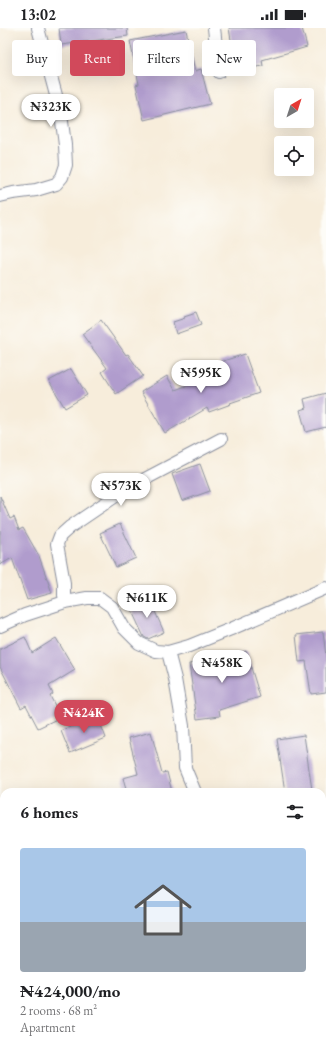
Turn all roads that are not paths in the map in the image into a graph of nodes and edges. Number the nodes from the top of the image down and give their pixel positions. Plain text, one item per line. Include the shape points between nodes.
1 (38, 28) edge
2 (214, 28) edge
3 (215, 40) edge
4 (0, 196) edge
5 (221, 439) dead end
6 (325, 592) edge
7 (65, 602) junction
8 (0, 626) edge
9 (168, 652) junction
10 (194, 788) edge

1 - 4 street via 61,114 66,165 62,177 56,184
2 - 3 street
5 - 7 street via 126,489 60,536 57,544
6 - 9 street
7 - 8 street
7 - 9 street via 100,598 112,607 124,628 139,643 156,651
9 - 10 street via 183,726 186,768

